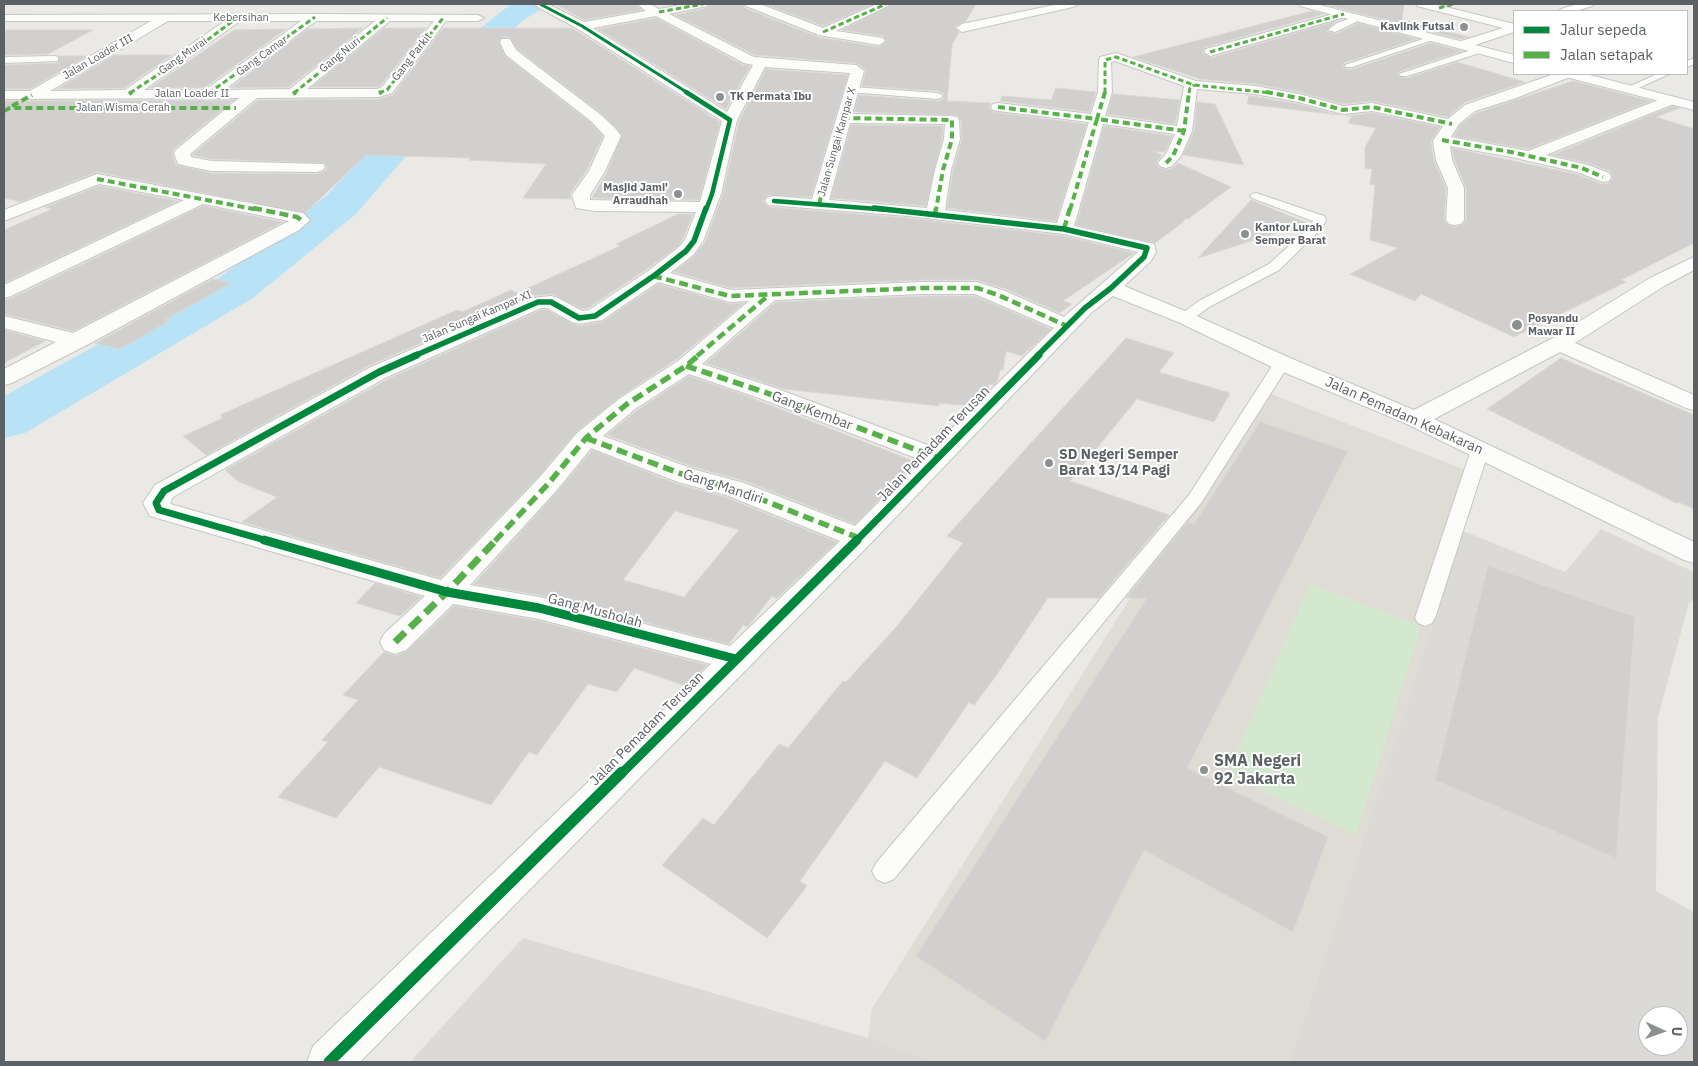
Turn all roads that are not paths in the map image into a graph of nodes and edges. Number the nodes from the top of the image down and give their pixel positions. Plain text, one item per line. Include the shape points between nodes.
1 (540, 4) edge
2 (642, 4) edge
3 (703, 4) edge
4 (750, 4) edge
5 (859, 4) edge
6 (886, 4) edge
7 (1072, 4) edge
8 (1304, 4) edge
9 (1421, 4) edge
10 (1454, 4) edge
11 (1588, 4) edge
12 (1439, 8) junction
13 (873, 9) junction
14 (1568, 10) edge
15 (659, 12) junction
16 (1344, 14) junction
17 (4, 18) edge
18 (43, 18) junction
19 (165, 18) junction
20 (237, 18) junction
21 (315, 18) junction
22 (387, 18) junction
23 (442, 18) junction
24 (478, 18) dead end
25 (1357, 18) junction
26 (582, 26) junction
27 (1513, 27) edge
28 (1513, 27) edge
29 (962, 28) dead end
30 (20, 30) dead end
31 (1332, 30) dead end
32 (823, 32) junction
33 (1435, 38) junction
34 (879, 41) dead end
35 (506, 42) dead end
36 (1462, 45) junction
37 (1480, 50) junction
38 (1210, 52) dead end
39 (55, 59) dead end
40 (1513, 59) edge
41 (4, 60) edge
42 (761, 63) junction
43 (1349, 65) dead end
44 (1404, 74) dead end
45 (1562, 75) edge
46 (1575, 75) edge
47 (1662, 75) edge
48 (1194, 85) junction
49 (1629, 89) junction
50 (852, 90) junction
51 (254, 93) junction
52 (379, 93) joint
53 (128, 94) junction
54 (208, 94) junction
55 (293, 94) junction
56 (32, 95) junction
57 (938, 96) dead end
58 (1671, 100) junction
59 (6, 105) edge
60 (1694, 106) edge
61 (998, 107) dead end
62 (236, 108) junction
63 (844, 118) junction
64 (1097, 119) junction
65 (730, 120) junction
66 (1452, 124) junction
67 (1184, 131) junction
68 (1442, 140) junction
69 (1534, 154) dead end
70 (1166, 163) dead end
71 (317, 167) dead end
72 (1603, 177) dead end
73 (1256, 196) dead end
74 (202, 198) junction
75 (774, 201) dead end
76 (819, 204) junction
77 (706, 207) junction
78 (935, 214) junction
79 (4, 216) edge
80 (1455, 220) dead end
81 (1064, 229) junction
82 (1694, 263) edge
83 (655, 275) junction
84 (1111, 288) junction
85 (4, 292) edge
86 (769, 295) junction
87 (1185, 318) junction
88 (4, 322) edge
89 (1067, 326) junction
90 (78, 340) junction
91 (1559, 344) junction
92 (1282, 362) junction
93 (686, 366) junction
94 (4, 378) edge
95 (1694, 403) edge
96 (1416, 419) junction
97 (586, 438) junction
98 (1480, 450) junction
99 (938, 458) junction
100 (164, 491) joint
101 (859, 538) junction
102 (1694, 552) edge
103 (447, 592) junction
104 (1425, 618) dead end
105 (395, 642) dead end
106 (736, 660) junction
107 (885, 871) dead end
108 (329, 1062) edge

1 - 26 street
2 - 15 street, Jalan Sungai Kampar X
3 - 15 street
4 - 32 street
5 - 13 street
6 - 13 street
7 - 29 street
8 - 16 street
9 - 12 street
10 - 12 street
11 - 14 street
12 - 27 street
13 - 32 street
15 - 26 street
15 - 42 street, Jalan Sungai Kampar X via 743,58
16 - 25 street
16 - 38 street
17 - 18 street, Kebersihan
18 - 19 street, Kebersihan
18 - 30 street
19 - 20 street, Kebersihan
19 - 56 street, Jalan Loader III
20 - 21 street, Kebersihan
20 - 53 street, Gang Murai
21 - 22 street, Kebersihan
21 - 54 street, Gang Camar
22 - 23 street, Kebersihan
22 - 55 street, Gang Nuri
23 - 24 street, Kebersihan
23 - 52 street, Gang Parkit via 386,90
25 - 31 lane
25 - 33 street
26 - 65 street
28 - 36 street
32 - 34 street
33 - 36 street
33 - 43 lane
35 - 77 street via 510,52 596,118 613,136 597,171 581,195 582,204
36 - 37 street
37 - 40 street
37 - 44 lane
39 - 41 lane
42 - 50 street, Jalan Sungai Kampar X via 854,68 858,72
42 - 65 street, Jalan Sungai Kampar XI
45 - 66 street via 1470,108
46 - 49 street
47 - 49 lane
48 - 64 street via 1119,58 1107,58 1105,92
48 - 66 street via 1255,90 1343,110 1372,107
48 - 67 street via 1190,88
49 - 58 street
50 - 57 lane
50 - 63 street, Jalan Sungai Kampar X
51 - 54 street, Jalan Loader II
51 - 55 street, Jalan Loader II
51 - 62 street
52 - 55 street, Jalan Loader II
53 - 54 street, Jalan Loader II
53 - 56 street, Jalan Loader II
56 - 59 street, Jalan Wisma Cerah
58 - 60 street
58 - 69 street
59 - 62 street, Jalan Wisma Cerah
61 - 64 street
62 - 71 street via 182,153 184,161 211,166
63 - 76 street, Jalan Sungai Kampar X
63 - 78 street via 952,120 952,139
64 - 67 street
64 - 81 street
65 - 77 street, Jalan Sungai Kampar XI
66 - 68 street
67 - 70 street
68 - 72 street via 1582,168
68 - 80 street via 1444,160 1456,188
73 - 87 lane via 1320,219 1316,227 1274,266 1204,304
74 - 79 street via 97,180
74 - 85 street
74 - 90 street via 301,220
75 - 76 street
76 - 78 street
77 - 83 street, Jalan Sungai Kampar XI via 694,241
78 - 81 street
81 - 84 street, Jalan Pemadam Terusan via 1147,248 1144,257
82 - 91 street via 1657,282
83 - 86 street via 730,296
83 - 100 street, Jalan Sungai Kampar XI via 595,316 579,318 544,301 462,334 379,372
84 - 87 street, Jalan Pemadam Kebakaran
84 - 89 street, Jalan Pemadam Terusan
86 - 89 street via 977,288
86 - 93 street
87 - 92 street, Jalan Pemadam Kebakaran
88 - 90 street
89 - 99 street, Jalan Pemadam Terusan
90 - 94 street
91 - 95 street
91 - 96 street
92 - 96 street, Jalan Pemadam Kebakaran
92 - 107 lane via 1195,498
93 - 97 street via 628,404
93 - 99 street, Gang Kembar
96 - 98 street, Jalan Pemadam Kebakaran
97 - 101 street, Gang Mandiri via 687,476 735,489
97 - 103 street via 548,484
98 - 102 street, Jalan Pemadam Kebakaran
98 - 104 lane
99 - 101 street, Jalan Pemadam Terusan
100 - 103 street, Gang Musholah via 156,503 158,510
101 - 106 street, Jalan Pemadam Terusan
103 - 105 street
103 - 106 street, Gang Musholah via 539,608
106 - 108 street, Jalan Pemadam Terusan

